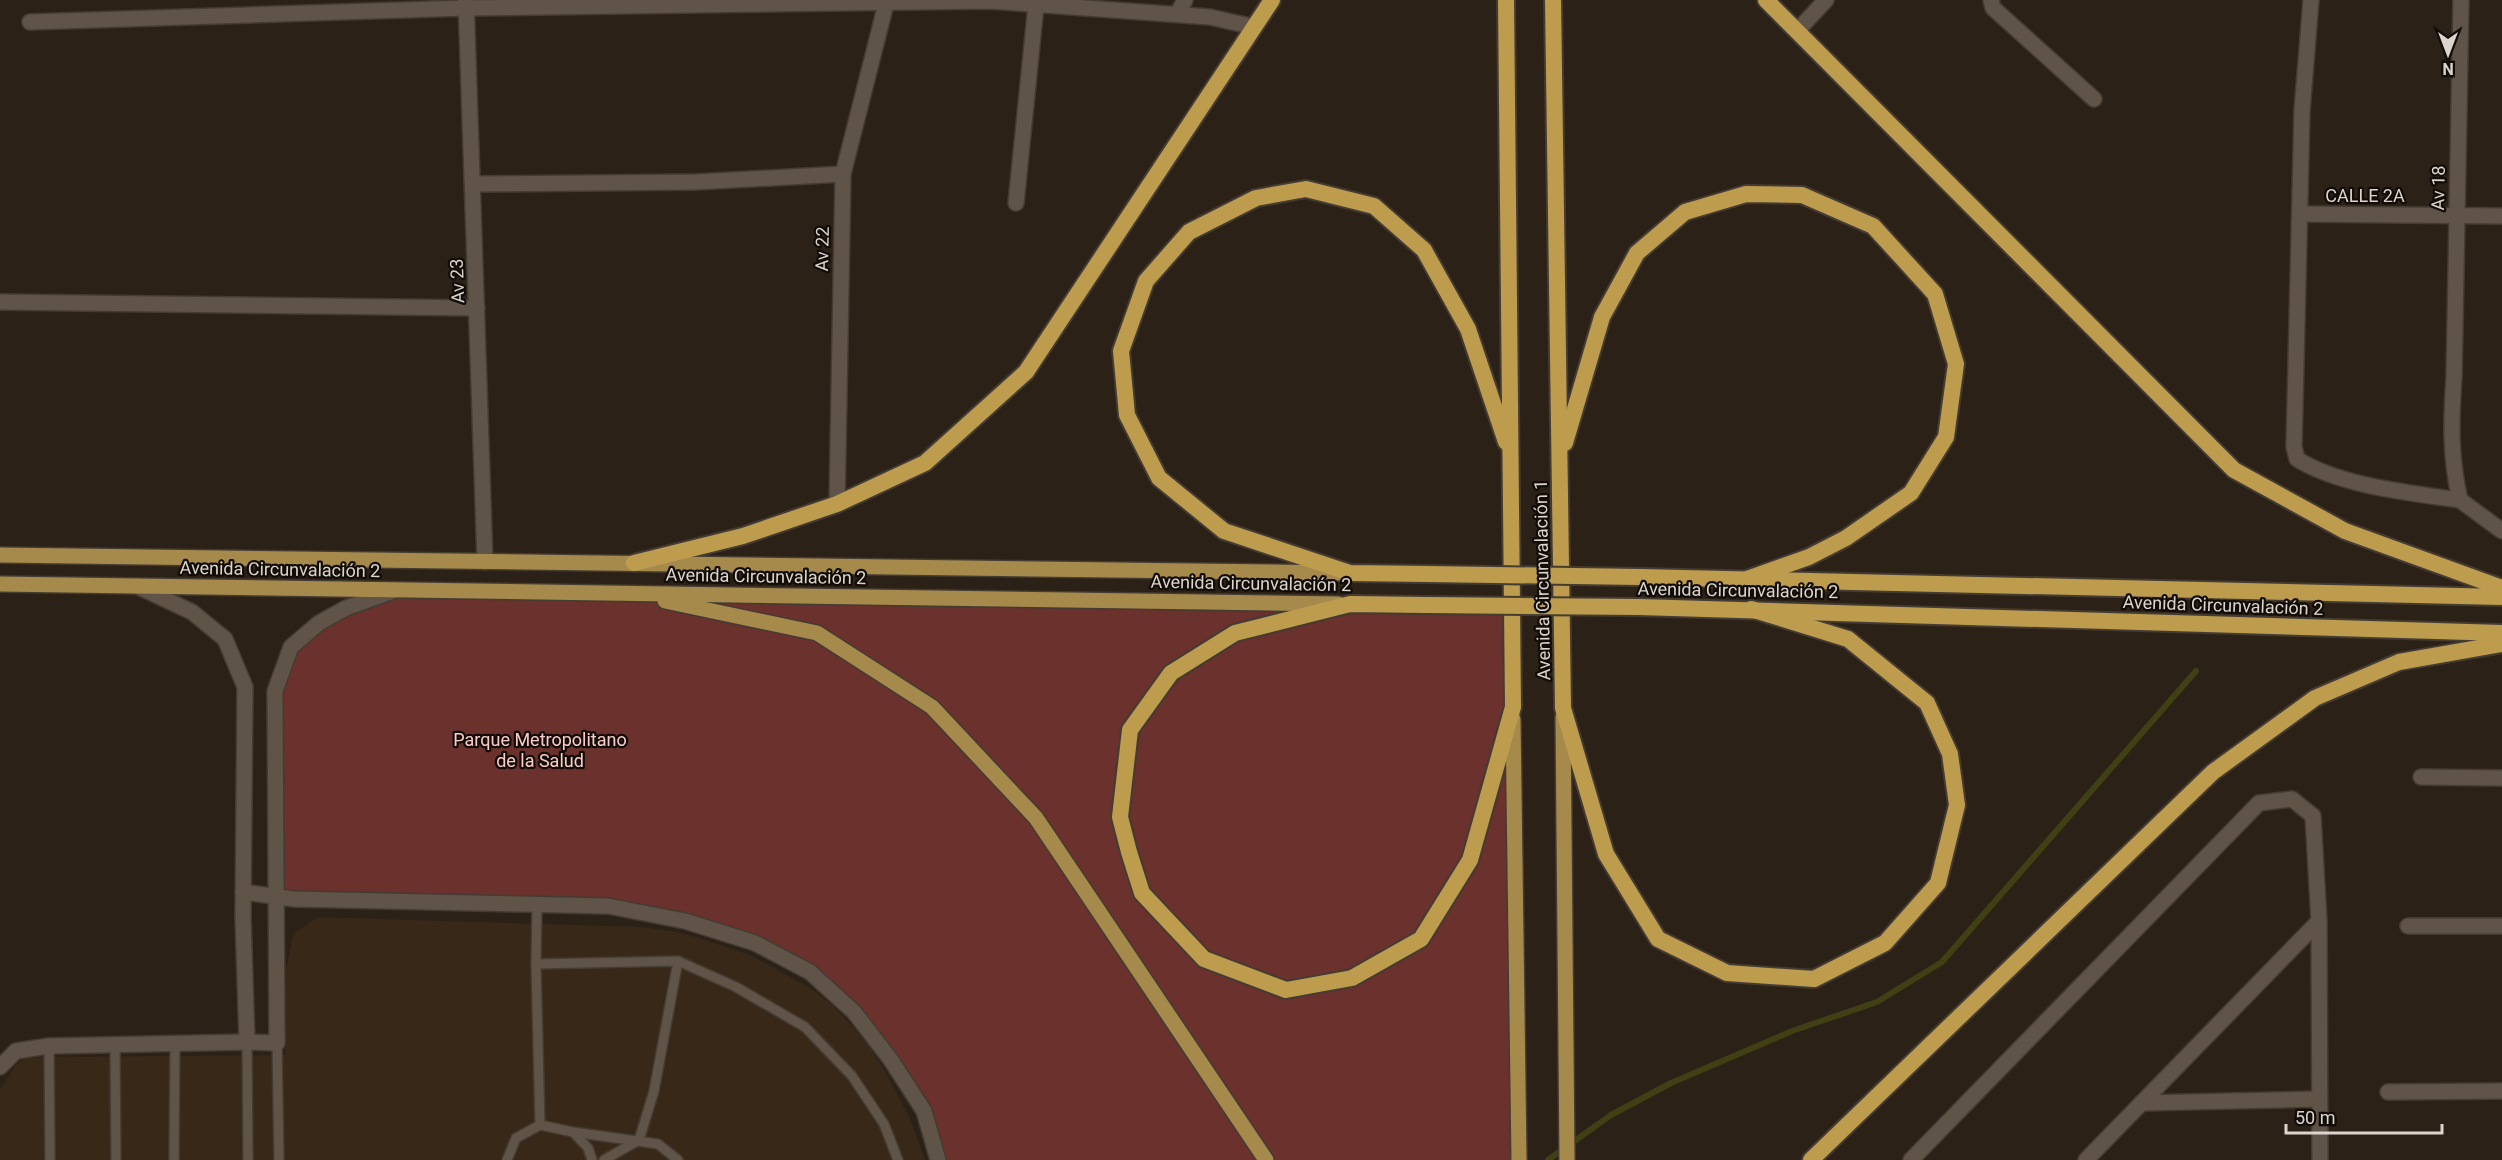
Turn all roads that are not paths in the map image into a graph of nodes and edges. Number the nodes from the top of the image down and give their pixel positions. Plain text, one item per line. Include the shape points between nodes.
1 (1185, 0) edge
2 (1272, 0) edge
3 (1506, 0) edge
4 (1553, 0) edge
5 (1766, 0) edge
6 (1826, 0) edge
7 (1990, 0) edge
8 (2311, 0) edge
9 (2461, 0) edge
10 (887, 1) edge
11 (466, 4) edge
12 (1036, 5) junction
13 (1177, 14) junction
14 (30, 22) dead end
15 (1254, 27) junction
16 (1797, 31) junction
17 (2094, 99) dead end
18 (843, 174) junction
19 (473, 184) junction
20 (1016, 203) dead end
21 (2300, 214) junction
22 (2457, 215) junction
23 (2502, 216) edge
24 (0, 302) edge
25 (477, 308) junction
26 (1511, 457) junction
27 (1560, 460) junction
28 (2460, 500) junction
29 (837, 504) junction
30 (2502, 531) edge
31 (0, 555) edge
32 (485, 562) junction
33 (634, 563) junction
34 (1350, 573) junction
35 (1747, 579) junction
36 (0, 584) edge
37 (137, 586) junction
38 (2502, 588) edge
39 (396, 590) junction
40 (629, 593) junction
41 (2502, 597) edge
42 (1350, 604) junction
43 (1751, 609) junction
44 (2502, 633) edge
45 (2502, 644) edge
46 (1513, 707) junction
47 (1563, 708) junction
48 (2421, 777) dead end
49 (2502, 778) edge
50 (243, 892) junction
51 (275, 896) junction
52 (537, 906) junction
53 (2319, 921) junction
54 (2408, 926) dead end
55 (2502, 926) edge
56 (678, 961) junction
57 (536, 963) junction
58 (247, 1041) junction
59 (175, 1043) junction
60 (277, 1043) junction
61 (115, 1045) junction
62 (49, 1046) junction
63 (0, 1067) edge
64 (2502, 1091) edge
65 (2388, 1092) dead end
66 (2318, 1099) junction
67 (2142, 1103) junction
68 (540, 1125) junction
69 (573, 1132) junction
70 (639, 1140) junction
71 (1567, 1159) edge
72 (50, 1160) edge
73 (116, 1160) edge
74 (174, 1160) edge
75 (248, 1160) edge
76 (279, 1160) edge
77 (507, 1160) edge
78 (592, 1160) edge
79 (604, 1160) edge
80 (678, 1160) edge
81 (898, 1160) edge
82 (938, 1160) edge
83 (1266, 1160) edge
84 (1519, 1160) edge
85 (1811, 1160) edge
86 (1911, 1160) edge
87 (2086, 1160) edge
88 (2320, 1160) edge

1 - 13 street
2 - 15 highway
3 - 26 highway, Avenida Circunvalación 1
4 - 27 highway, Avenida Circunvalación 1
5 - 16 highway
6 - 16 street
7 - 17 street via 1993,8
8 - 21 street via 2302,111
9 - 22 street, Av 18
10 - 11 street
10 - 12 street
10 - 18 street, Av 22
11 - 14 street
11 - 19 street, Av 23
12 - 13 street
12 - 20 street
13 - 15 street
15 - 29 highway via 1026,372 926,463
16 - 38 highway via 2234,470 2346,531
18 - 19 street via 696,182
18 - 29 street, Av 22
19 - 25 street, Av 23
21 - 22 street, CALLE 2A
21 - 28 street via 2294,447 2297,459 2310,467 2383,489
22 - 23 street, CALLE 2A
22 - 28 street, Av 18 via 2450,437
24 - 25 street
25 - 32 street, Av 23
26 - 34 highway via 1463,319 1424,250 1374,206 1306,189 1256,198 1189,232 1146,281 1121,351 1127,415 1159,478 1224,531
26 - 46 highway, Avenida Circunvalación 1
27 - 35 highway via 1602,317 1636,253 1685,212 1746,194 1802,195 1873,226 1935,294 1956,364 1946,437 1911,493 1846,538 1809,557
27 - 47 highway, Avenida Circunvalación 1
28 - 30 street
29 - 33 highway via 743,536
31 - 32 main road, Avenida Circunvalación 2
32 - 33 main road, Avenida Circunvalación 2
33 - 34 main road, Avenida Circunvalación 2
34 - 35 highway, Avenida Circunvalación 2, bridge
35 - 41 highway, Avenida Circunvalación 2
36 - 37 main road, Avenida Circunvalación 2
37 - 39 main road, Avenida Circunvalación 2
37 - 50 street via 192,612 225,639 245,687
39 - 40 main road, Avenida Circunvalación 2
39 - 51 street via 346,608 319,623 291,647 276,691
40 - 42 main road, Avenida Circunvalación 2
40 - 83 main road via 818,633 932,707 1036,818
42 - 43 highway, Avenida Circunvalación 2, bridge
42 - 46 highway via 1235,633 1171,673 1130,730 1120,817 1142,894 1204,959 1286,990 1352,978 1421,939 1470,860
43 - 44 highway, Avenida Circunvalación 2
43 - 47 highway via 1848,639 1927,704 1950,754 1957,805 1938,884 1885,943 1814,979 1727,973 1658,939 1606,854
45 - 85 highway via 2399,662 2315,698 2213,772
46 - 84 main road, Avenida Circunvalación 1
47 - 71 main road, Avenida Circunvalación 1
48 - 49 street
50 - 51 street
50 - 58 street
51 - 52 street
51 - 60 street
52 - 57 lane
52 - 82 street via 608,906 685,921 755,943 810,972 855,1012 891,1060 924,1111
53 - 66 street
53 - 67 street
53 - 86 street via 2313,816 2292,799 2259,803
54 - 55 street
56 - 57 lane
56 - 70 lane via 654,1091
56 - 81 lane via 736,987 805,1027 852,1076 884,1124
57 - 68 lane
58 - 59 street
58 - 60 street
58 - 75 lane
59 - 61 street
59 - 74 lane
60 - 76 lane
61 - 62 street
61 - 73 lane
62 - 63 street via 15,1051
62 - 72 lane
64 - 65 street
66 - 67 street
66 - 88 street
67 - 87 street
68 - 69 lane
68 - 77 lane via 516,1138
69 - 70 lane
69 - 78 lane via 588,1148
70 - 79 lane
70 - 80 lane via 658,1144

